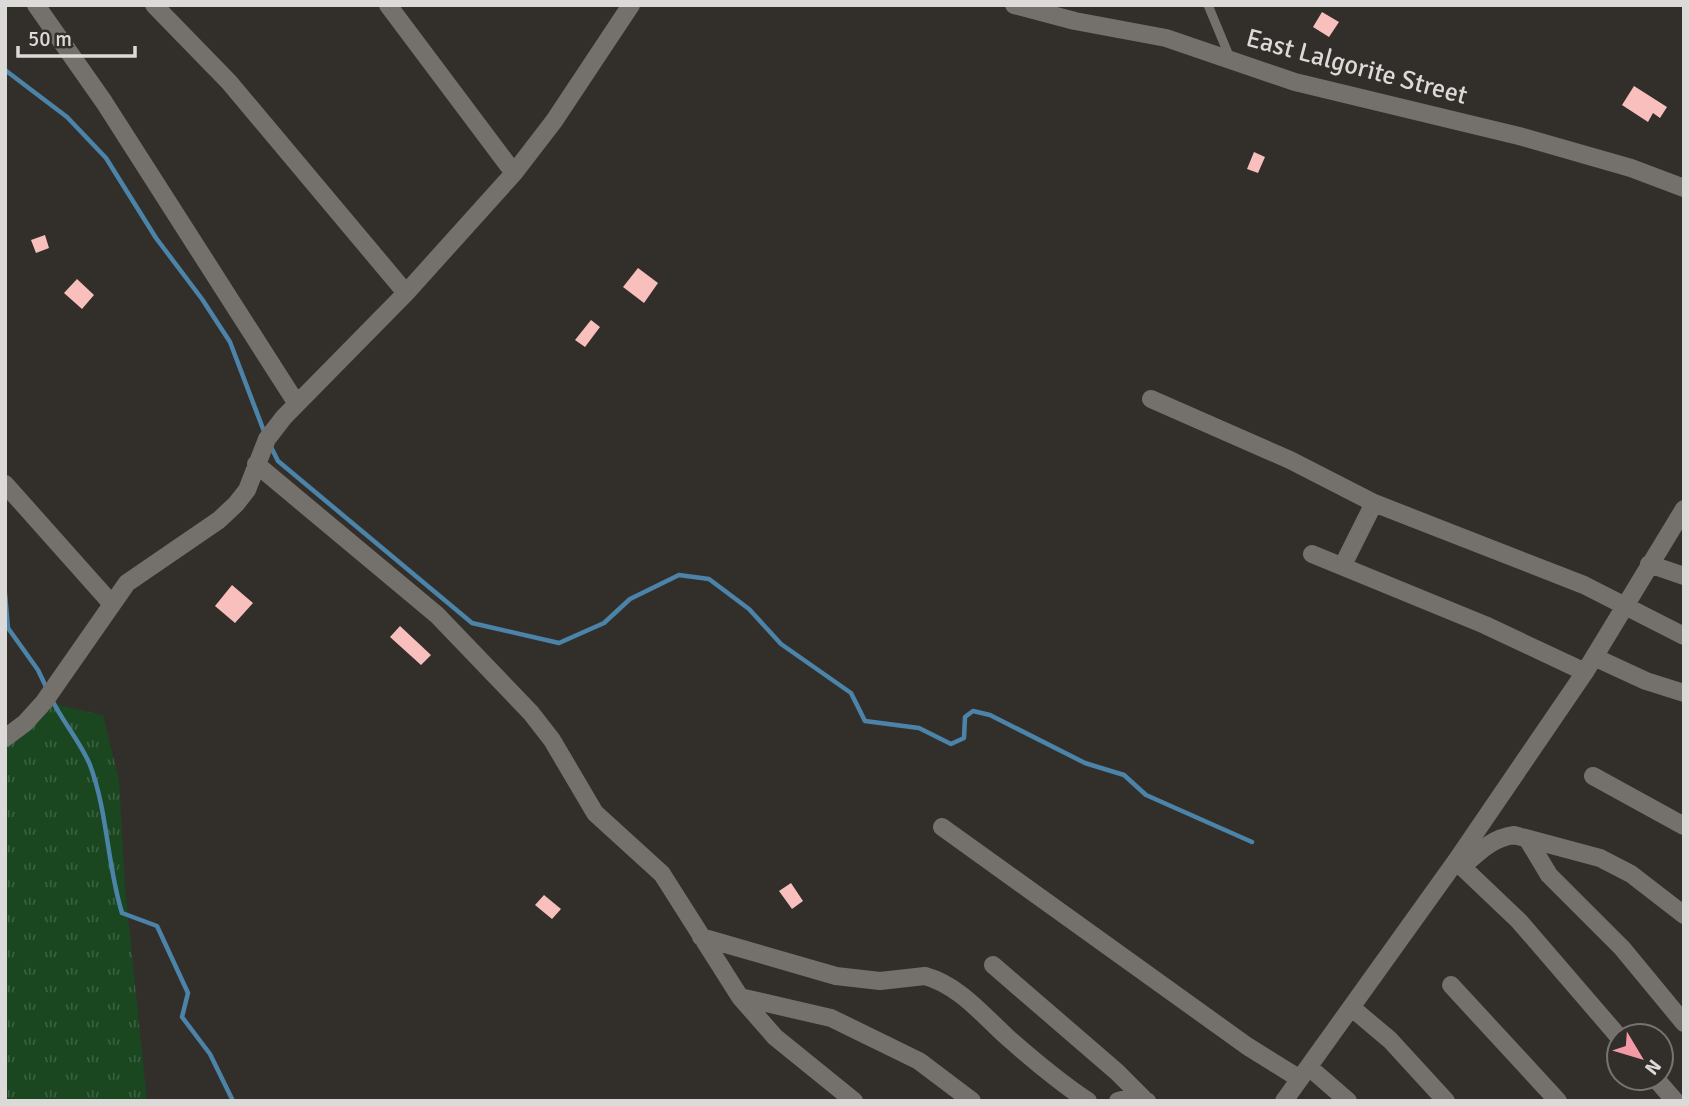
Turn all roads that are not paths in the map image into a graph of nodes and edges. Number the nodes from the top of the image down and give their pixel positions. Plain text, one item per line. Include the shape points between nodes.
1 (36, 5) edge
2 (154, 5) edge
3 (388, 5) edge
4 (631, 5) edge
5 (1013, 5) edge
6 (1208, 5) edge
7 (1231, 60) junction
8 (513, 173) junction
9 (1684, 188) edge
10 (406, 293) junction
11 (1151, 399) dead end
12 (298, 404) junction
13 (256, 464) junction
14 (5, 484) edge
15 (1374, 503) junction
16 (1684, 509) edge
17 (1312, 554) dead end
18 (1648, 564) junction
19 (1343, 565) junction
20 (1684, 576) edge
21 (111, 603) junction
22 (1623, 607) junction
23 (1684, 636) edge
24 (1589, 665) junction
25 (1684, 693) edge
26 (5, 738) edge
27 (1593, 776) dead end
28 (1684, 826) edge
29 (943, 827) dead end
30 (1528, 840) junction
31 (1460, 863) junction
32 (1684, 915) edge
33 (701, 937) junction
34 (993, 965) dead end
35 (1451, 985) dead end
36 (740, 998) junction
37 (1352, 1008) junction
38 (1606, 1022) edge
39 (1684, 1023) edge
40 (1305, 1074) junction
41 (1145, 1099) edge
42 (854, 1101) edge
43 (972, 1101) edge
44 (1088, 1101) edge
45 (1118, 1101) edge
46 (1284, 1101) edge
47 (1348, 1101) edge
48 (1446, 1101) edge
49 (1558, 1101) edge

1 - 12 street via 104,102
2 - 10 street via 229,82
3 - 8 street
4 - 8 street via 554,121
5 - 7 street, East Lalgorite Street via 1075,21 1138,30
6 - 7 lane
7 - 9 street, East Lalgorite Street via 1295,82 1519,136
8 - 10 street
10 - 12 street
11 - 15 street
12 - 13 street via 267,439
13 - 21 street via 236,505 127,583
13 - 33 street via 437,615 531,713 595,813 662,874
14 - 21 street
15 - 19 street
15 - 22 street via 1532,562
16 - 18 street
17 - 19 street
18 - 20 street
18 - 22 street
19 - 24 street
21 - 26 street via 50,695
22 - 23 street
22 - 24 street
24 - 25 street
24 - 31 street
27 - 28 street
29 - 40 street via 1248,1046
30 - 31 street via 1501,836
30 - 32 street via 1600,858 1632,874
30 - 39 street via 1549,875 1622,948
31 - 37 street
31 - 38 street via 1518,921
33 - 36 street
33 - 44 street via 848,978 935,978 957,991
34 - 41 street
35 - 49 street
36 - 42 street via 775,1037
36 - 43 street via 831,1018 919,1061
37 - 40 street
37 - 48 street via 1390,1040
40 - 46 street
40 - 47 street
41 - 45 street

